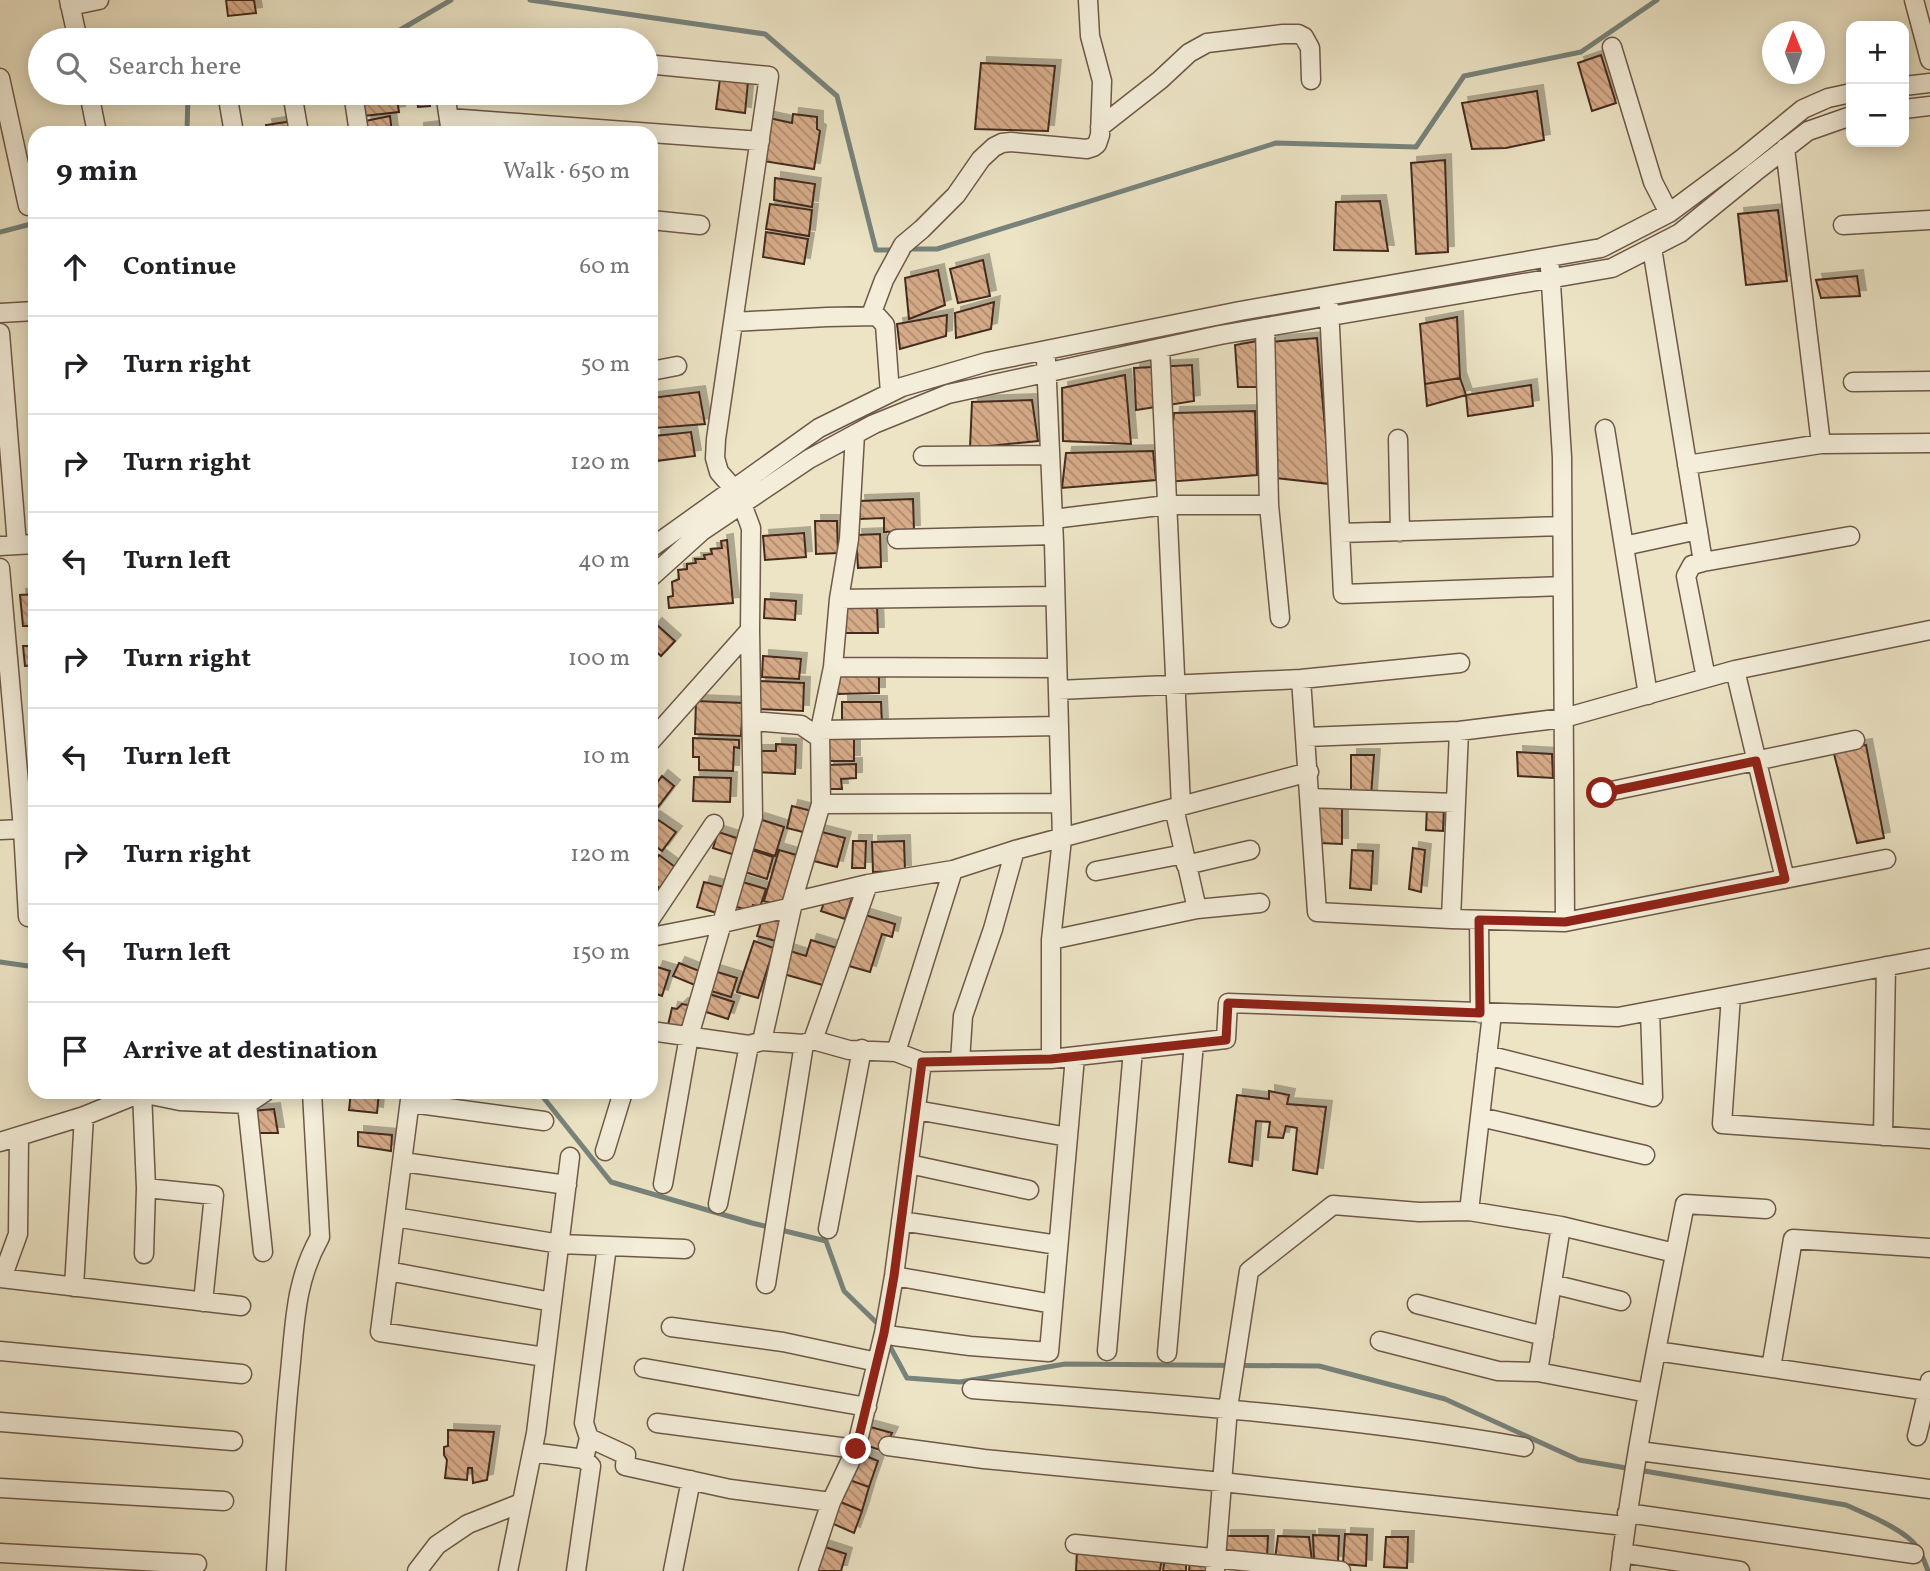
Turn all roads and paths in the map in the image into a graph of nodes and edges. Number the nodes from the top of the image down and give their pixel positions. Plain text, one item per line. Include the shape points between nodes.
1 (99, 0) edge
2 (1088, 0) edge
3 (1914, 0) edge
4 (70, 3) edge
5 (75, 28) edge
6 (1612, 47) dead end
7 (1930, 60) edge
8 (658, 65) edge
9 (0, 78) edge
10 (1311, 80) dead end
11 (1930, 83) edge
12 (1909, 85) edge
13 (1846, 94) edge
14 (91, 105) edge
15 (229, 105) edge
16 (294, 105) edge
17 (355, 105) edge
18 (447, 105) edge
19 (1930, 106) edge
20 (1909, 108) edge
21 (1846, 118) edge
22 (450, 125) edge
23 (96, 126) edge
24 (233, 126) edge
25 (298, 126) edge
26 (358, 126) edge
27 (482, 126) edge
28 (1100, 127) junction
29 (658, 135) edge
30 (760, 141) junction
31 (1785, 148) junction
32 (18, 161) edge
33 (28, 206) dead end
34 (1669, 214) junction
35 (1930, 220) edge
36 (658, 221) edge
37 (699, 225) dead end
38 (1843, 225) dead end
39 (1652, 248) junction
40 (1549, 258) junction
41 (1551, 279) junction
42 (1329, 296) junction
43 (28, 311) edge
44 (0, 313) edge
45 (871, 315) junction
46 (1330, 316) junction
47 (733, 322) junction
48 (1265, 327) junction
49 (0, 333) edge
50 (1160, 348) junction
51 (1045, 350) junction
52 (677, 366) dead end
53 (658, 370) edge
54 (1046, 372) junction
55 (1930, 381) edge
56 (1853, 382) dead end
57 (890, 393) junction
58 (1605, 429) dead end
59 (855, 434) junction
60 (1398, 439) dead end
61 (1930, 443) edge
62 (1821, 444) junction
63 (1050, 455) junction
64 (923, 456) dead end
65 (1687, 465) junction
66 (738, 496) junction
67 (1167, 505) junction
68 (1269, 505) junction
69 (1562, 526) junction
70 (1053, 527) junction
71 (1698, 530) junction
72 (1400, 531) junction
73 (1340, 533) junction
74 (1850, 536) dead end
75 (897, 539) dead end
76 (658, 544) edge
77 (17, 545) edge
78 (1624, 545) junction
79 (1703, 562) junction
80 (0, 568) edge
81 (658, 571) edge
82 (1563, 586) junction
83 (1055, 596) junction
84 (839, 599) junction
85 (1280, 618) dead end
86 (750, 630) junction
87 (1930, 630) edge
88 (1460, 663) dead end
89 (834, 667) junction
90 (1057, 668) junction
91 (1735, 670) junction
92 (1706, 678) junction
93 (1301, 679) junction
94 (1175, 685) junction
95 (1058, 690) junction
96 (1648, 695) junction
97 (6, 698) edge
98 (1564, 718) junction
99 (752, 721) junction
100 (1059, 726) junction
101 (658, 730) edge
102 (820, 730) junction
103 (1460, 731) junction
104 (1306, 737) junction
105 (1855, 740) dead end
106 (1756, 761) junction
107 (1309, 772) junction
108 (1602, 793) dead end
109 (1310, 798) junction
110 (1061, 803) junction
111 (1456, 803) junction
112 (821, 804) junction
113 (1177, 807) junction
114 (714, 824) dead end
115 (23, 829) junction
116 (0, 830) edge
117 (1062, 839) junction
118 (1015, 850) junction
119 (1251, 850) dead end
120 (1185, 859) junction
121 (1886, 859) dead end
122 (953, 870) junction
123 (1096, 871) dead end
124 (1785, 879) junction
125 (868, 884) junction
126 (1260, 903) dead end
127 (792, 904) junction
128 (658, 908) edge
129 (1197, 909) junction
130 (28, 917) dead end
131 (1451, 919) junction
132 (1479, 920) junction
133 (1565, 922) junction
134 (723, 923) junction
135 (658, 936) edge
136 (1051, 940) junction
137 (1930, 958) edge
138 (1886, 966) junction
139 (1731, 996) junction
140 (1650, 1011) junction
141 (1486, 1014) junction
142 (658, 1032) edge
143 (689, 1036) junction
144 (808, 1042) junction
145 (755, 1043) junction
146 (1194, 1043) junction
147 (862, 1049) junction
148 (1133, 1050) junction
149 (896, 1052) junction
150 (1487, 1055) junction
151 (1075, 1057) junction
152 (1051, 1059) junction
153 (960, 1061) junction
154 (922, 1062) junction
155 (125, 1099) edge
156 (141, 1099) edge
157 (171, 1099) edge
158 (254, 1099) edge
159 (312, 1099) edge
160 (411, 1099) edge
161 (422, 1099) edge
162 (621, 1099) edge
163 (247, 1104) junction
164 (916, 1110) junction
165 (85, 1116) junction
166 (1480, 1117) junction
167 (544, 1121) dead end
168 (19, 1136) junction
169 (1883, 1136) junction
170 (1068, 1137) junction
171 (1930, 1139) edge
172 (0, 1142) edge
173 (605, 1151) dead end
174 (1645, 1155) dead end
175 (570, 1157) dead end
176 (402, 1162) junction
177 (909, 1164) junction
178 (663, 1184) dead end
179 (567, 1185) junction
180 (146, 1188) junction
181 (1029, 1190) dead end
182 (718, 1204) dead end
183 (1766, 1209) dead end
184 (1469, 1212) junction
185 (395, 1217) junction
186 (901, 1220) junction
187 (1562, 1226) junction
188 (828, 1229) dead end
189 (560, 1244) junction
190 (1058, 1245) junction
191 (607, 1246) junction
192 (1930, 1248) edge
193 (685, 1249) dead end
194 (263, 1252) dead end
195 (1675, 1253) junction
196 (144, 1254) dead end
197 (388, 1271) junction
198 (894, 1276) junction
199 (1, 1278) edge
200 (766, 1284) dead end
201 (1552, 1284) junction
202 (74, 1287) junction
203 (1621, 1301) dead end
204 (203, 1302) junction
205 (552, 1302) junction
206 (1053, 1304) junction
207 (1417, 1304) dead end
208 (240, 1306) dead end
209 (671, 1327) dead end
210 (1544, 1336) junction
211 (1380, 1341) dead end
212 (882, 1344) junction
213 (0, 1351) edge
214 (1656, 1351) junction
215 (1107, 1352) dead end
216 (1167, 1353) dead end
217 (545, 1357) junction
218 (645, 1368) dead end
219 (1771, 1368) junction
220 (1538, 1372) junction
221 (242, 1374) dead end
222 (1929, 1385) edge
223 (972, 1389) dead end
224 (1648, 1393) junction
225 (867, 1407) junction
226 (1228, 1408) junction
227 (0, 1422) edge
228 (657, 1423) dead end
229 (1917, 1436) dead end
230 (589, 1438) junction
231 (233, 1441) dead end
232 (888, 1446) dead end
233 (1524, 1447) dead end
234 (856, 1449) junction
235 (532, 1451) junction
236 (584, 1459) junction
237 (1637, 1460) junction
238 (691, 1480) junction
239 (1222, 1482) junction
240 (0, 1488) edge
241 (1930, 1489) edge
242 (224, 1501) dead end
243 (831, 1502) junction
244 (522, 1503) junction
245 (1626, 1520) junction
246 (1075, 1544) dead end
247 (0, 1553) edge
248 (1914, 1554) dead end
249 (1621, 1562) edge
250 (197, 1564) dead end
251 (1216, 1564) edge
252 (276, 1571) edge
253 (416, 1571) edge
254 (508, 1571) edge
255 (576, 1571) edge
256 (673, 1571) edge
257 (808, 1571) edge
258 (1341, 1571) edge
259 (1740, 1571) edge

1 - 4 street
2 - 28 street via 1090,36 1102,81
3 - 7 street
4 - 5 street
6 - 34 street via 1653,182
8 - 30 street via 769,76
9 - 32 street
10 - 28 street via 1310,48 1298,34 1207,43
11 - 12 street
13 - 34 street via 1803,109
14 - 23 street
15 - 24 street
16 - 25 street
17 - 26 street
18 - 22 street
19 - 20 street
21 - 31 street via 1808,131
22 - 27 street
28 - 45 street via 1097,144 1087,149 1011,142 993,147 956,195 901,248
29 - 30 street
30 - 47 street
31 - 39 street via 1680,233
31 - 62 street
32 - 33 street
34 - 40 street via 1601,248
35 - 38 street
36 - 37 street
39 - 41 street via 1612,268
39 - 65 street
40 - 41 street
40 - 42 street
41 - 46 street
41 - 69 street
42 - 46 street
42 - 51 street
43 - 44 street
45 - 47 street
45 - 57 street via 885,325
46 - 48 street
46 - 73 street
47 - 66 street via 715,458 719,472
48 - 50 street
48 - 68 street
49 - 77 street
50 - 54 street
50 - 67 street
51 - 54 street
51 - 57 street via 987,362
52 - 53 street
54 - 59 street via 948,394
54 - 63 street
55 - 56 street
57 - 66 street via 819,428
58 - 78 street
59 - 66 street
59 - 84 street via 849,539
60 - 72 street
61 - 62 street
62 - 65 street
63 - 64 street
63 - 70 street
65 - 71 street
66 - 76 street
66 - 81 street
66 - 86 street via 751,528
67 - 68 street
67 - 70 street
67 - 94 street
68 - 85 street
69 - 72 street
69 - 82 street
70 - 75 street
70 - 83 street
71 - 78 street
71 - 79 street
72 - 73 street
73 - 82 street via 1343,594
74 - 79 street
78 - 96 street
79 - 92 street via 1692,565 1686,576
80 - 97 street
82 - 98 street
83 - 84 street
83 - 90 street
84 - 89 street
86 - 99 street
86 - 101 street
87 - 91 street
88 - 93 street
89 - 90 street
89 - 102 street
90 - 95 street
91 - 92 street
91 - 106 street
92 - 96 street
93 - 94 street
93 - 104 street
94 - 95 street
94 - 113 street
95 - 100 street
96 - 98 street
97 - 115 street
98 - 103 street
98 - 133 street
99 - 102 street via 801,725 820,738
99 - 134 street via 753,817
100 - 102 street
100 - 110 street
102 - 112 street
103 - 104 street
103 - 111 street
104 - 107 street
105 - 106 street
106 - 108 street
106 - 124 street
107 - 109 street
107 - 113 street
109 - 111 street
109 - 131 street via 1317,912
110 - 112 street
110 - 117 street
111 - 131 street
112 - 127 street
113 - 117 street
113 - 120 street
114 - 128 street
115 - 116 street
115 - 130 street
117 - 118 street
117 - 136 street
118 - 122 street
118 - 153 street via 963,1016
119 - 120 street
120 - 123 street
120 - 129 street
121 - 124 street
122 - 125 street
122 - 149 street
124 - 133 street
125 - 127 street
125 - 144 street
126 - 129 street
127 - 134 street
127 - 145 street
129 - 136 street
131 - 132 street
132 - 133 street
132 - 141 street
134 - 135 street
134 - 143 street
136 - 152 street
137 - 138 street
138 - 139 street
138 - 169 street
139 - 140 street
139 - 169 street via 1722,1124
140 - 141 street via 1618,1017
140 - 150 street via 1653,1097
141 - 146 street via 1228,1003 1226,1040
141 - 150 street
142 - 143 street
143 - 145 street
143 - 178 street
144 - 145 street
144 - 147 street
144 - 200 street
145 - 182 street
146 - 148 street
146 - 216 street
147 - 149 street
147 - 188 street
148 - 151 street
148 - 215 street
149 - 154 street
150 - 166 street
151 - 152 street
151 - 170 street
152 - 153 street
153 - 154 street
154 - 164 street
155 - 165 street
156 - 180 street
157 - 163 street
158 - 163 street
159 - 252 street via 320,1237 298,1292
160 - 176 street
161 - 167 street
162 - 173 street
163 - 194 street
164 - 170 street
164 - 177 street
165 - 168 street
165 - 202 street
166 - 174 street
166 - 184 street
168 - 172 street
168 - 199 street via 18,1234
169 - 171 street
170 - 190 street
175 - 179 street
176 - 179 street
176 - 185 street
177 - 181 street
177 - 186 street
179 - 189 street
180 - 196 street
180 - 204 street via 214,1195
183 - 195 street via 1685,1204
184 - 187 street
184 - 226 street via 1332,1205 1248,1270
185 - 189 street
185 - 197 street
186 - 190 street
186 - 198 street
187 - 195 street
187 - 201 street
189 - 191 street
189 - 205 street
190 - 206 street
191 - 193 street
191 - 230 street via 584,1423
192 - 219 street via 1793,1239
195 - 214 street
197 - 205 street
197 - 217 street via 380,1332
198 - 206 street
198 - 212 street
199 - 202 street
201 - 203 street
201 - 210 street
202 - 204 street
204 - 208 street
205 - 217 street
206 - 212 street via 1049,1352 894,1336
207 - 210 street
209 - 212 street via 783,1342
210 - 220 street
211 - 220 street via 1498,1371
212 - 225 street
213 - 221 street
214 - 219 street
214 - 224 street
217 - 235 street
218 - 225 street
219 - 222 street
220 - 224 street
222 - 229 street
223 - 226 street
224 - 237 street
225 - 234 street
226 - 233 street
226 - 239 street
227 - 231 street
228 - 234 street
230 - 236 street
230 - 238 street via 626,1455 625,1466
232 - 239 street
234 - 243 street
235 - 236 street
235 - 244 street
236 - 255 street via 592,1466
237 - 241 street
237 - 245 street
238 - 243 street
238 - 256 street
239 - 245 street
239 - 251 street
240 - 242 street
243 - 257 street
244 - 253 street via 457,1531 437,1545
244 - 254 street
245 - 248 street
245 - 249 street
246 - 251 street
247 - 250 street
249 - 259 street
251 - 258 street

